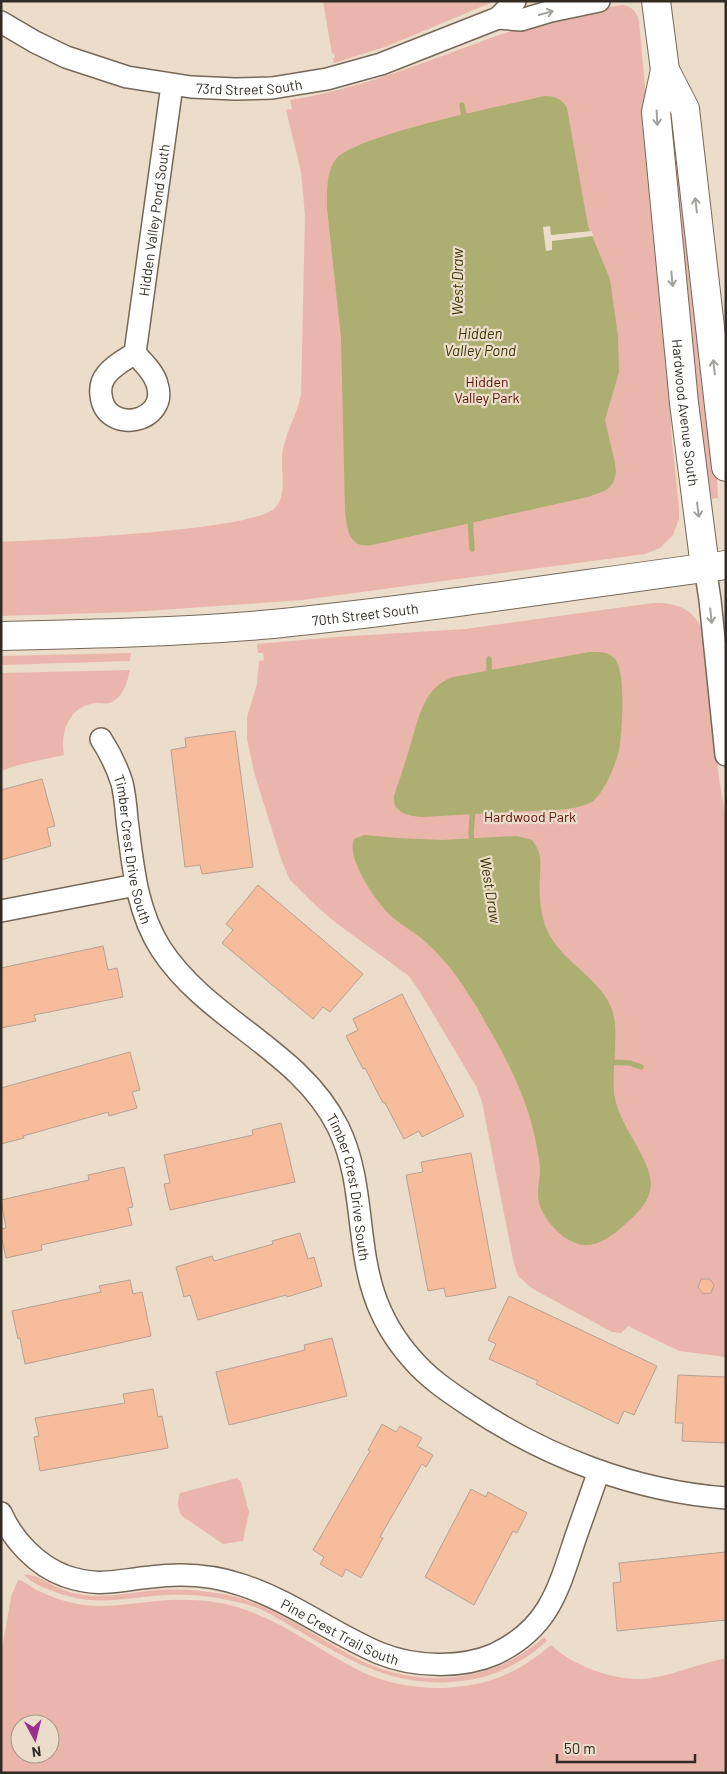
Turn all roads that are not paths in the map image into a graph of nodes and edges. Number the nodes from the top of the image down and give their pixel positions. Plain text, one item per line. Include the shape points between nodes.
1 (515, 1) edge
2 (599, 1) edge
3 (656, 1) edge
4 (498, 18) junction
5 (1, 22) edge
6 (665, 70) junction
7 (172, 85) junction
8 (135, 353) dead end
9 (726, 467) edge
10 (715, 566) edge
11 (1, 636) edge
12 (101, 739) dead end
13 (726, 755) edge
14 (136, 885) junction
15 (1, 911) edge
16 (599, 1471) junction
17 (726, 1498) edge
18 (1, 1513) edge

1 - 4 street, 73rd Street South
4 -> 2 street, 73rd Street South via 521,20
3 - 6 street, Hardwood Avenue South
4 - 7 street, 73rd Street South via 376,66 317,82 247,89
5 - 7 street, 73rd Street South via 73,60
9 -> 6 street, Hardwood Avenue South via 684,109
6 -> 10 street, Hardwood Avenue South via 656,112 684,403
7 - 8 street, Hidden Valley Pond South
10 - 11 street, 70th Street South via 272,624 126,633
10 -> 13 street, Hardwood Avenue South
12 - 14 street, Timber Crest Drive South via 123,787
14 - 15 street
14 - 16 street, Timber Crest Drive South via 150,930 177,970 224,1015 297,1072 328,1108 345,1140 353,1169 375,1296 385,1320 411,1358 451,1394 498,1424 554,1454
16 - 17 street, Timber Crest Drive South via 676,1492
16 - 18 street, Pine Crest Trail South via 562,1578 544,1616 509,1647 488,1657 455,1664 419,1663 380,1653 266,1593 222,1579 166,1576 102,1584 72,1578 35,1558 12,1534

